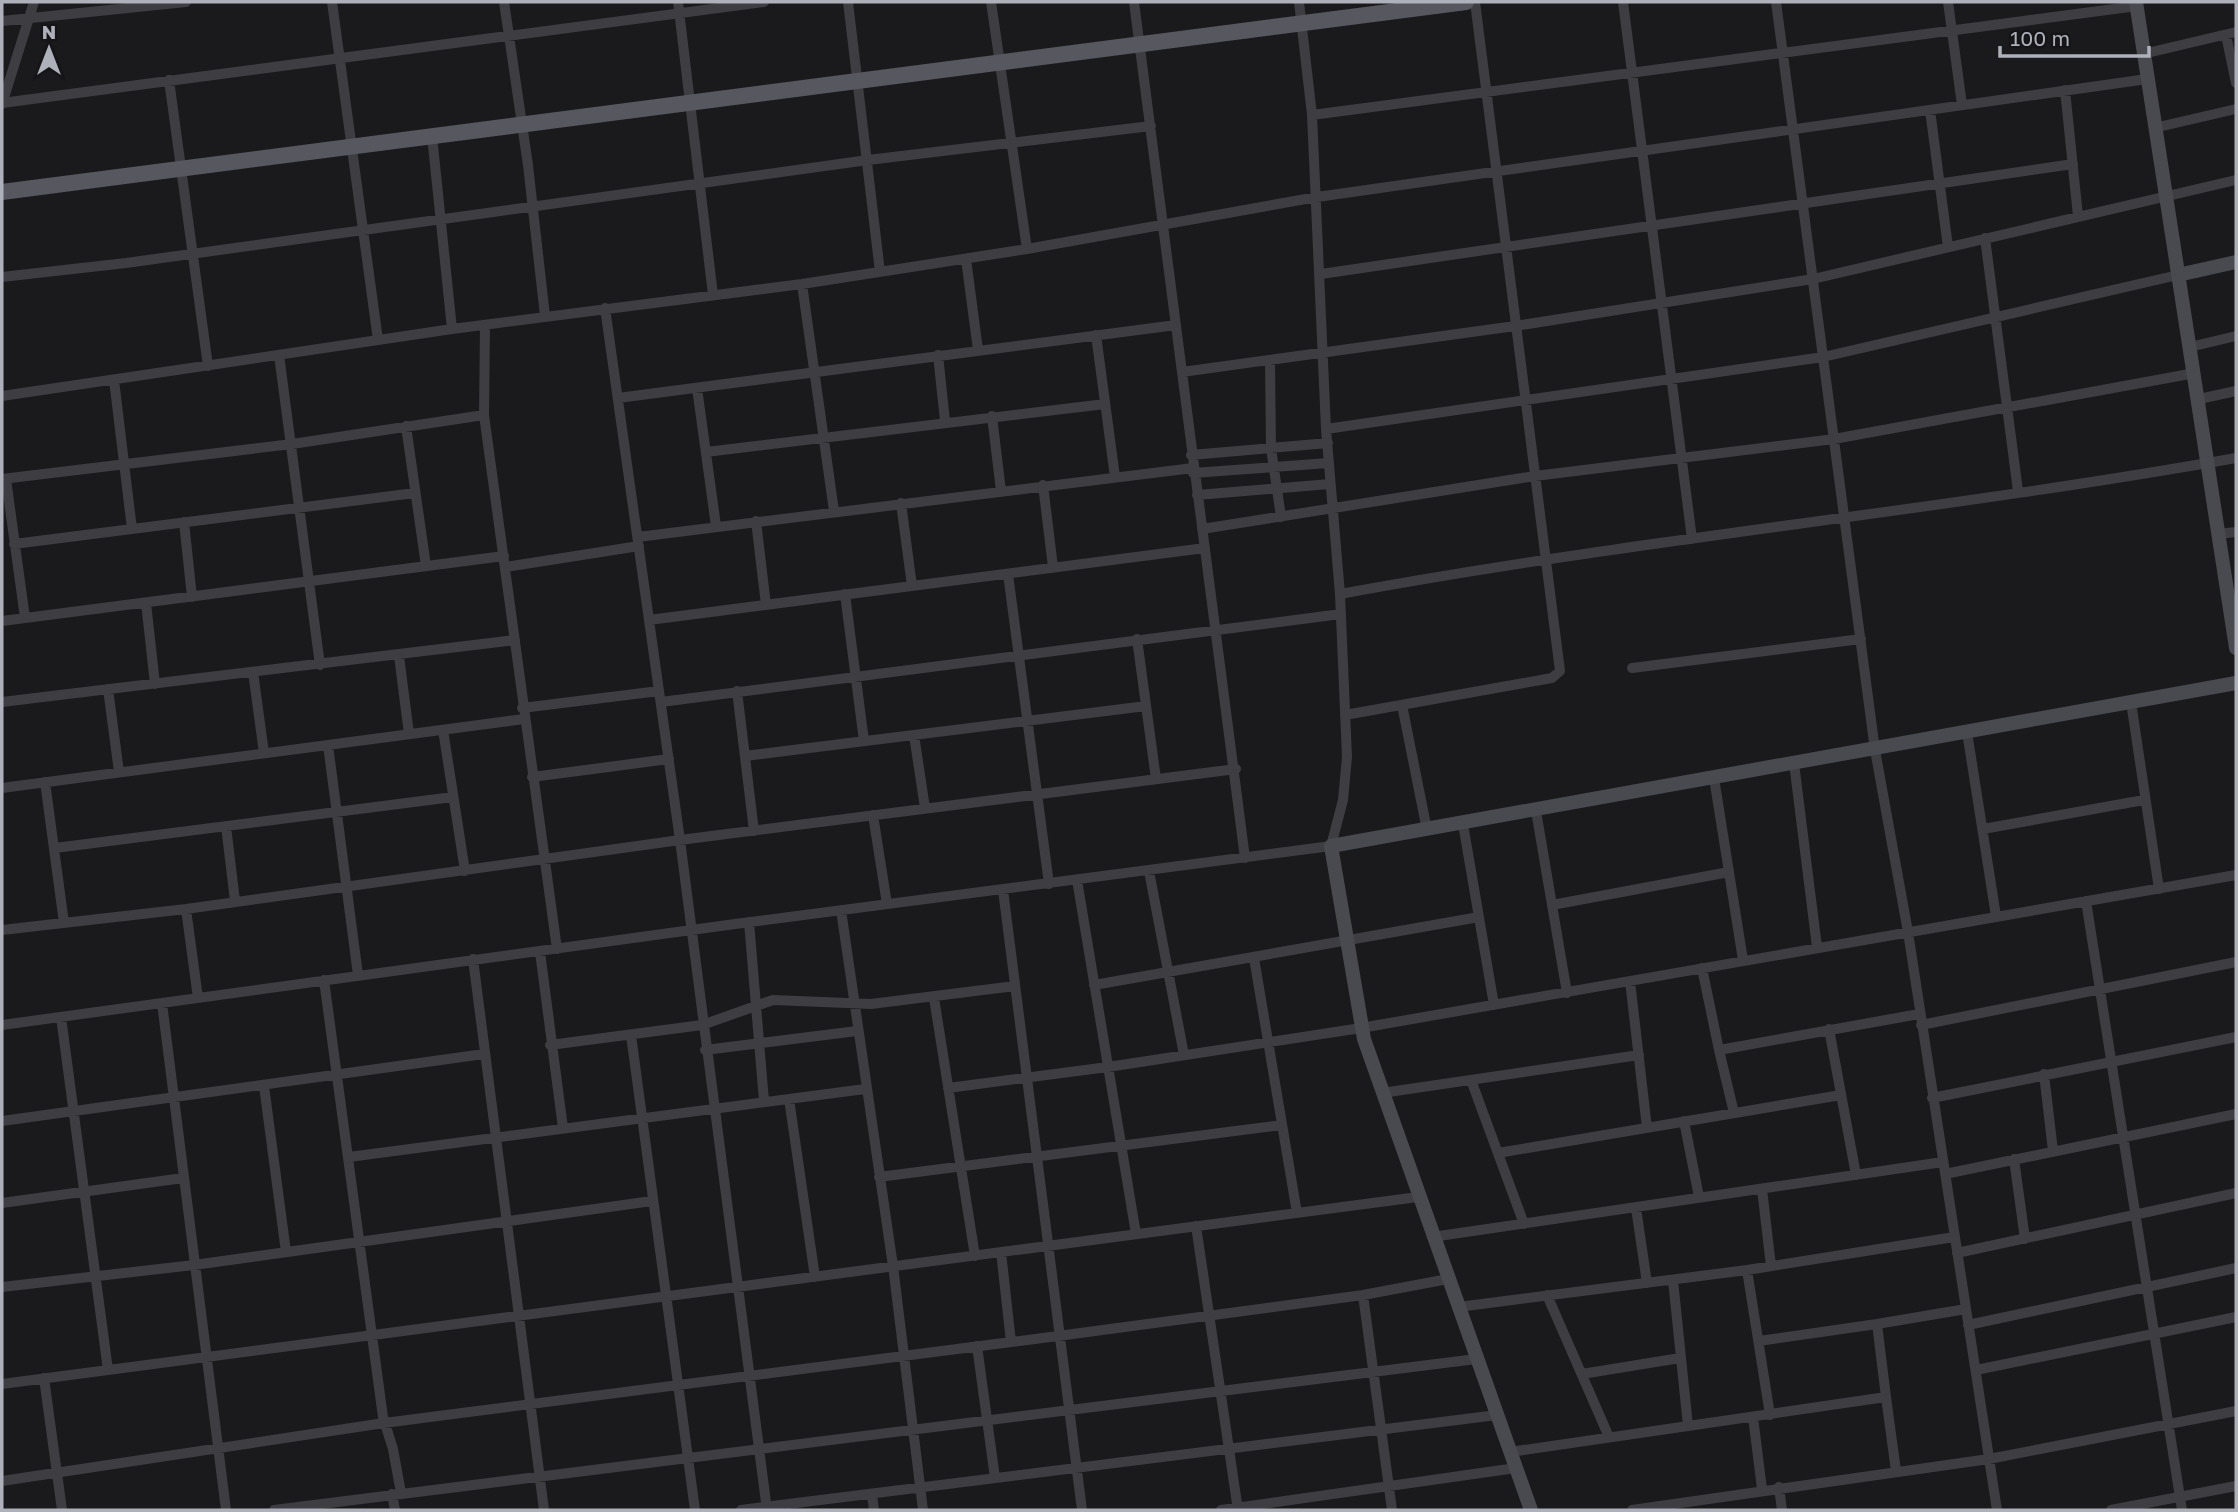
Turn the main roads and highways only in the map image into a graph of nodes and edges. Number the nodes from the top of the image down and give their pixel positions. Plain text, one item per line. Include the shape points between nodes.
1 (1466, 2) edge
2 (2, 192) edge

1 - 2 main road

